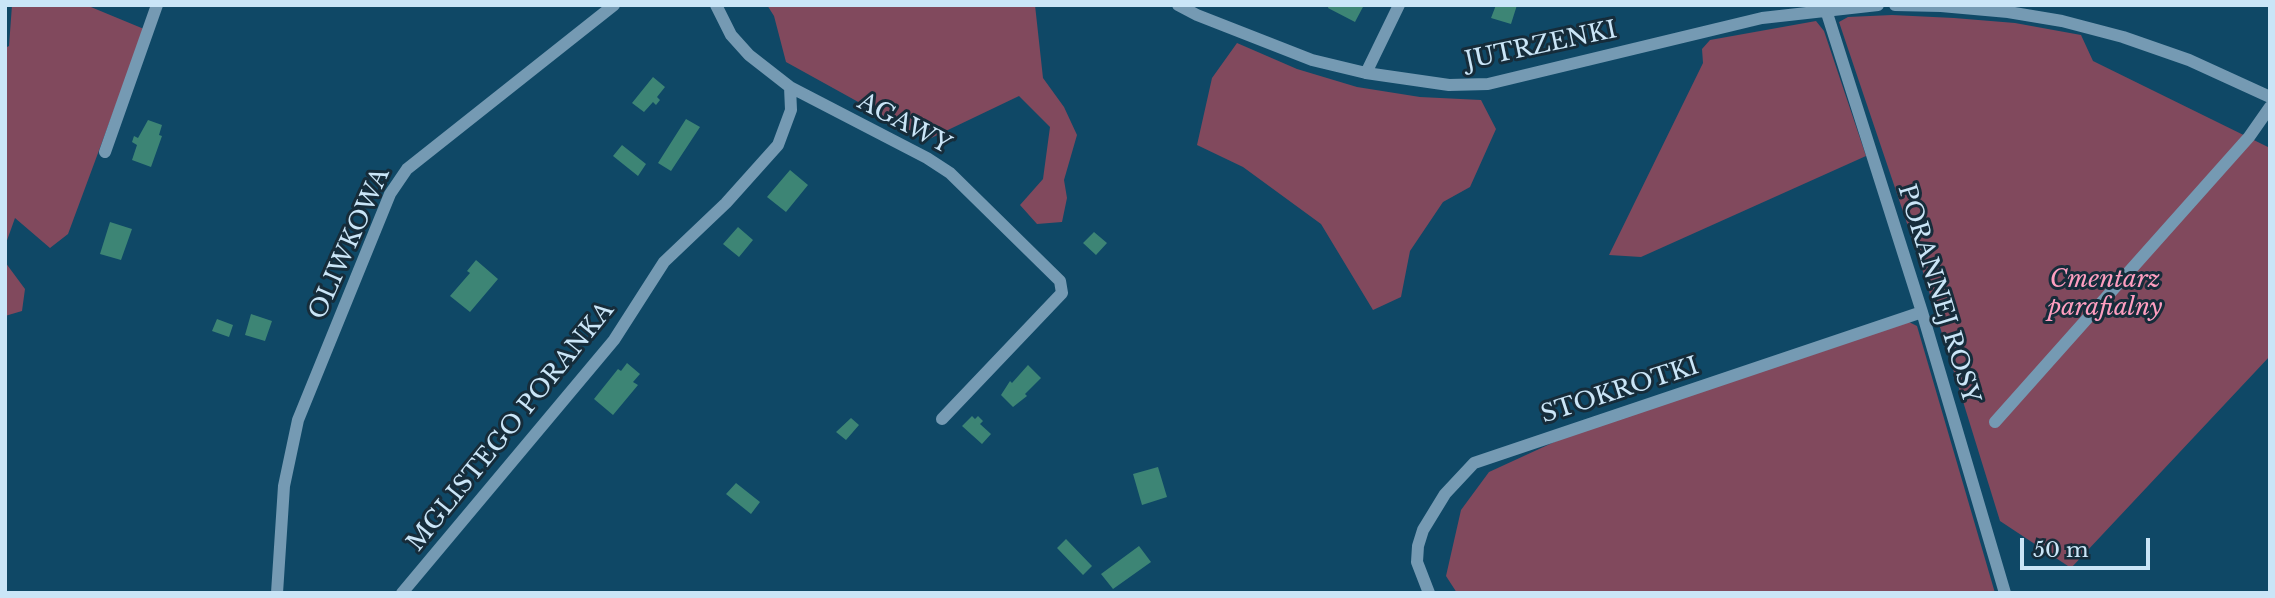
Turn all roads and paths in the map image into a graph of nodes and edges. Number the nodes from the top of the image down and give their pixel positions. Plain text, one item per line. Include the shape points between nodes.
1 (157, 5) edge
2 (614, 5) edge
3 (716, 5) edge
4 (1178, 5) edge
5 (1399, 5) edge
6 (1878, 5) edge
7 (1895, 5) edge
8 (2010, 8) edge
9 (1826, 10) junction
10 (1366, 73) junction
11 (790, 87) junction
12 (2270, 97) edge
13 (2270, 107) edge
14 (105, 152) dead end
15 (1923, 312) junction
16 (942, 419) dead end
17 (1996, 422) dead end
18 (277, 593) edge
19 (402, 593) edge
20 (1429, 593) edge
21 (2005, 593) edge

1 - 14 street
2 - 18 street, OLIWKOWA via 407,169 390,194 298,420 284,486
3 - 11 street, AGAWY via 731,35 749,55
4 - 10 street, JUTRZENKI via 1312,60
5 - 10 street
6 - 9 street, JUTRZENKI
7 - 8 street
8 - 12 street via 2123,37 2189,60
9 - 10 street, JUTRZENKI via 1711,29 1488,84 1449,85
9 - 15 street, PORANNEJ ROSY
11 - 16 street, AGAWY via 950,173 1060,281 1062,293
11 - 19 street, MGLISTEGO PORANKA via 791,110 778,145 664,262 614,340
13 - 17 street via 2240,148
15 - 20 street, STOKROTKI via 1474,463 1445,494 1423,530 1417,562
15 - 21 street, PORANNEJ ROSY

